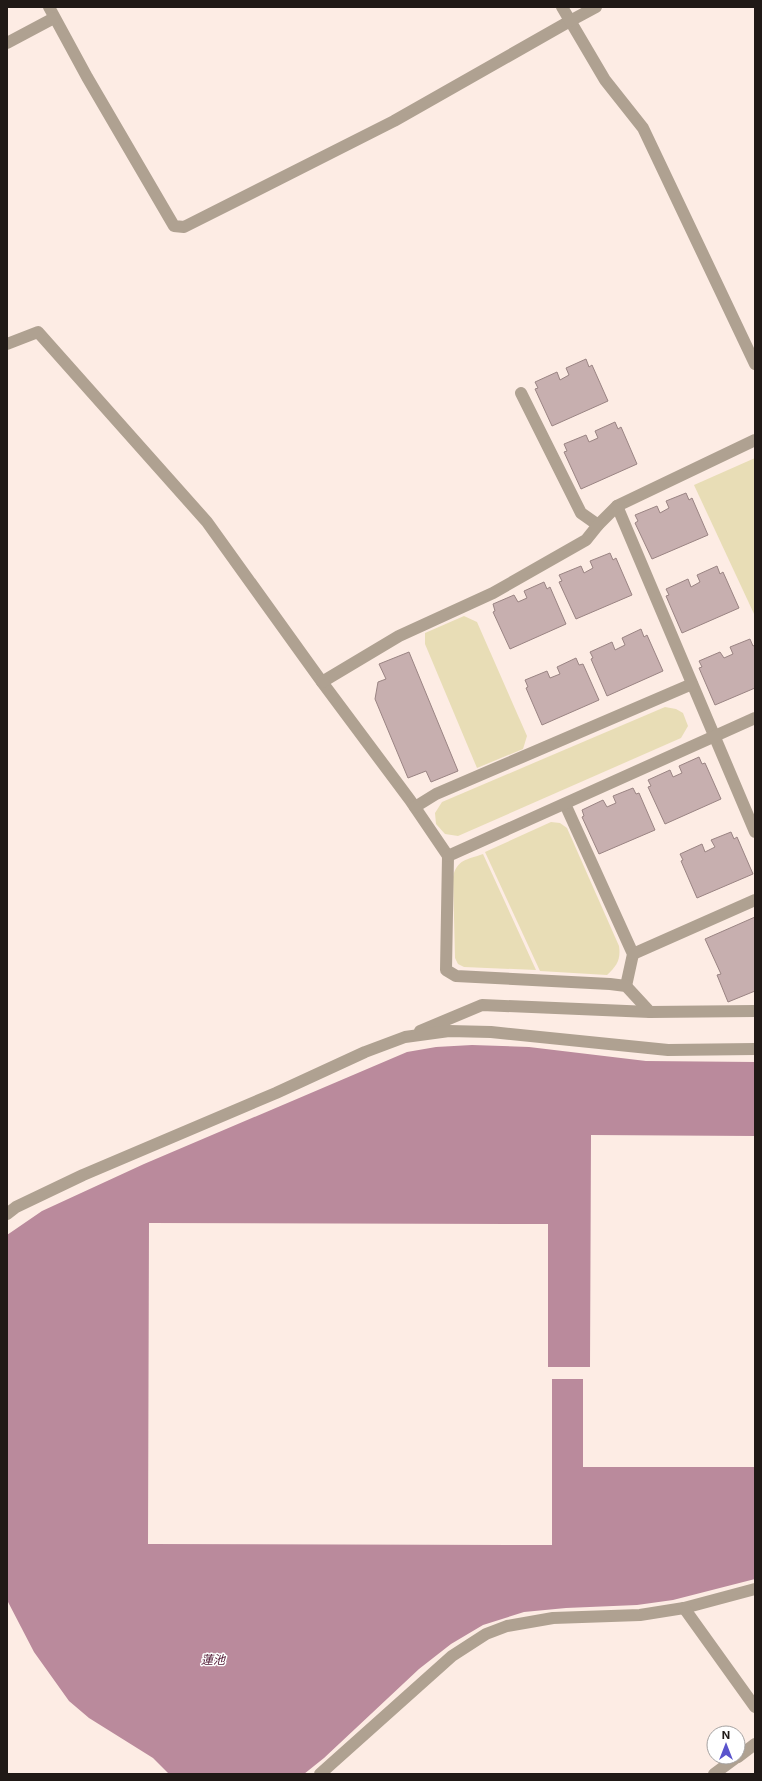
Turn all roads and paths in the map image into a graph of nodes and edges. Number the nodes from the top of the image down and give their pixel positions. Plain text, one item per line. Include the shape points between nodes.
1 (562, 7) edge
2 (596, 7) edge
3 (52, 13) edge
4 (570, 21) junction
5 (7, 43) edge
6 (7, 344) edge
7 (755, 364) edge
8 (521, 393) dead end
9 (755, 440) edge
10 (618, 506) junction
11 (598, 525) junction
12 (322, 682) junction
13 (692, 684) junction
14 (755, 718) edge
15 (714, 735) junction
16 (565, 804) junction
17 (414, 807) junction
18 (755, 832) edge
19 (448, 856) junction
20 (755, 900) edge
21 (633, 954) junction
22 (626, 986) junction
23 (755, 1011) edge
24 (650, 1012) junction
25 (405, 1037) junction
26 (755, 1049) edge
27 (7, 1214) edge
28 (755, 1589) edge
29 (684, 1608) junction
30 (755, 1707) edge
31 (755, 1744) edge
32 (746, 1751) edge
33 (727, 1765) edge
34 (320, 1774) edge
35 (714, 1774) edge

1 - 4 street
2 - 4 street
3 - 4 street via 174,226 184,227 394,121
3 - 5 street
4 - 7 street via 604,80 643,128
6 - 12 street via 38,332 208,522
8 - 11 street via 581,513
9 - 10 street
10 - 11 street
10 - 13 street
11 - 12 street via 586,540 493,593 399,636
12 - 17 street
13 - 15 street
13 - 17 street via 436,794
14 - 15 street
15 - 16 street
15 - 18 street
16 - 19 street
16 - 21 street
17 - 19 street
19 - 22 street via 446,970 456,976
20 - 21 street
21 - 22 street
22 - 24 street
23 - 24 street
24 - 25 street via 482,1005
25 - 26 street via 449,1031 491,1032 668,1050
25 - 27 street via 83,1175
28 - 29 street
29 - 30 street
29 - 34 street via 640,1615 532,1620 486,1634 442,1664
31 - 32 street
33 - 35 street

